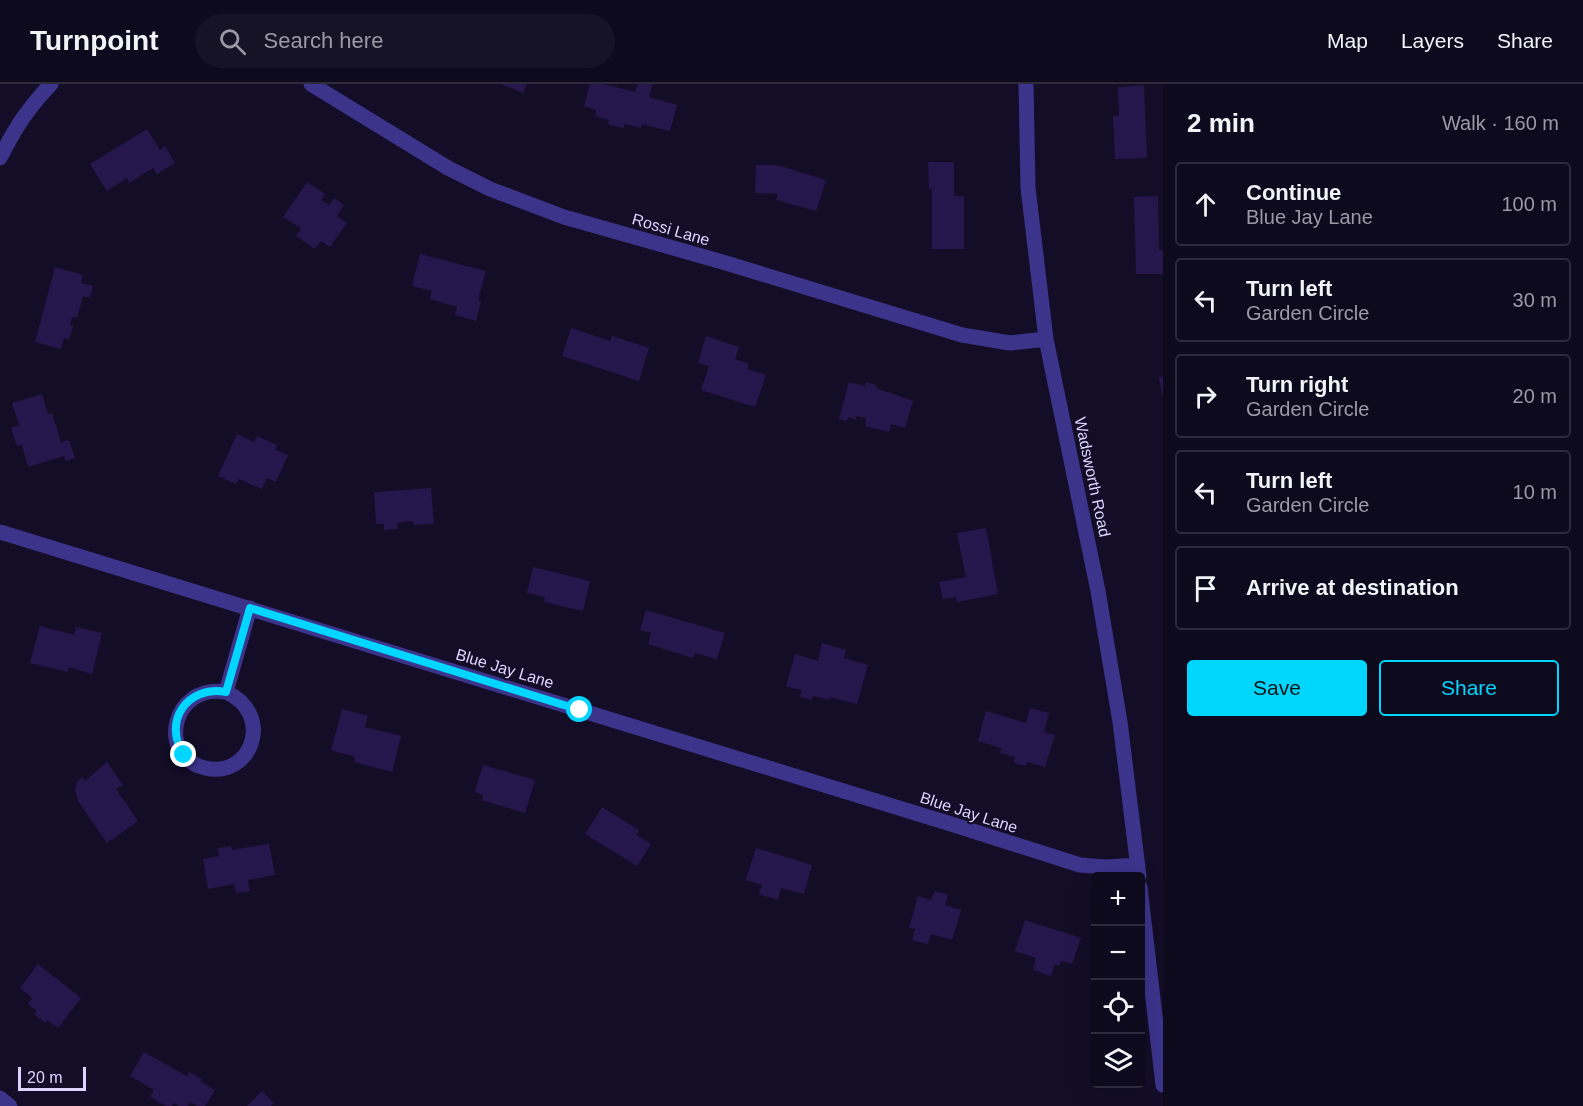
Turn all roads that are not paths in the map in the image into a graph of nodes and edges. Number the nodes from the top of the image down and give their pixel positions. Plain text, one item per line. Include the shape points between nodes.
1 (51, 84) edge
2 (311, 84) edge
3 (1026, 84) edge
4 (0, 158) edge
5 (1046, 339) junction
6 (0, 532) edge
7 (250, 608) junction
8 (226, 692) junction
9 (1139, 871) edge
10 (1145, 926) edge
11 (1163, 1085) edge
12 (0, 1098) edge
13 (10, 1106) edge

1 - 4 street via 30,105
2 - 5 street, Rossi Lane via 448,168 490,189 564,217 962,335 1010,343
3 - 5 street, Wadsworth Road via 1028,188
5 - 9 street, Wadsworth Road via 1100,602
6 - 7 street, Blue Jay Lane
7 - 8 street
7 - 9 street, Blue Jay Lane via 1063,861
8 - 8 street via 209,691 194,697 182,708 176,724 180,748 190,761 205,768 221,769 236,763 253,736 250,713 240,700
10 - 11 street
12 - 13 street

